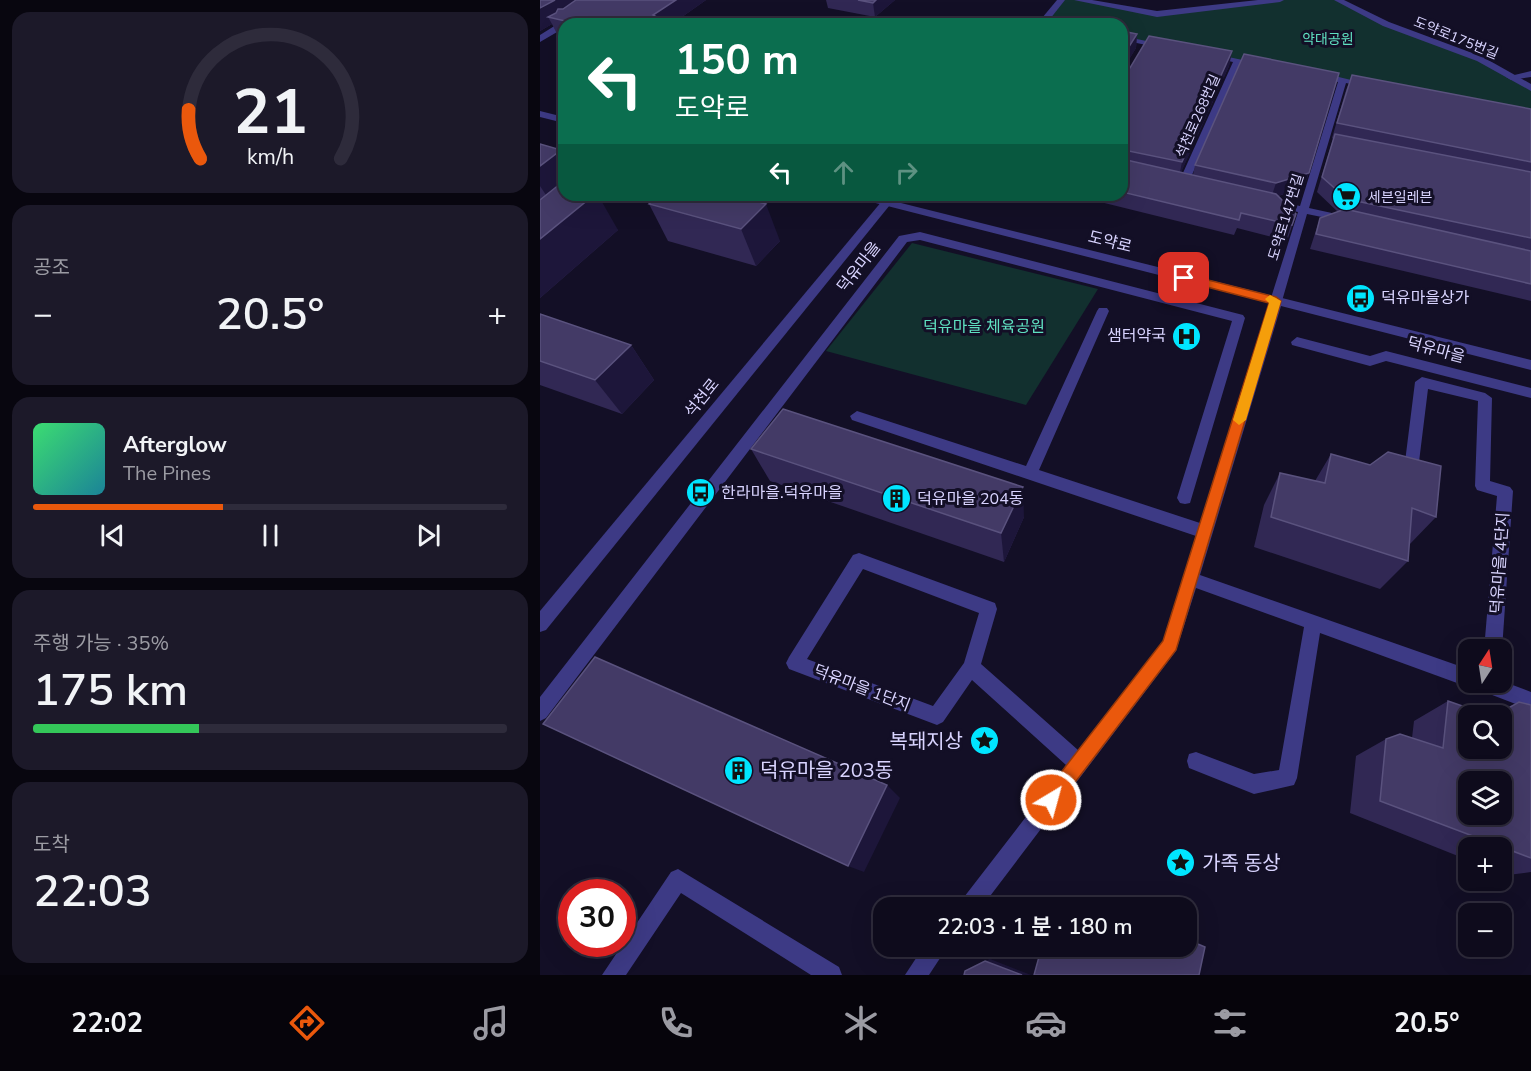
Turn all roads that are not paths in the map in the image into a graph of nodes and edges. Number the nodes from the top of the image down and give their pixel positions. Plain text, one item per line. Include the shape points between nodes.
1 (602, 0) edge
2 (1062, 0) edge
3 (1078, 0) edge
4 (1280, 0) edge
5 (1338, 0) edge
6 (573, 18) edge
7 (1048, 18) edge
8 (558, 28) edge
9 (540, 39) edge
10 (1128, 39) edge
11 (1146, 43) junction
12 (1169, 47) edge
13 (1140, 53) edge
14 (1203, 54) edge
15 (1238, 60) junction
16 (1273, 67) edge
17 (1308, 74) edge
18 (1531, 74) edge
19 (1511, 77) junction
20 (1343, 80) junction
21 (1378, 87) edge
22 (1531, 88) edge
23 (540, 114) edge
24 (558, 118) edge
25 (1324, 141) junction
26 (1336, 144) edge
27 (1183, 184) edge
28 (1260, 200) edge
29 (887, 201) edge
30 (897, 201) edge
31 (1304, 210) junction
32 (1360, 223) edge
33 (1276, 301) junction
34 (1103, 311) dead end
35 (1297, 342) dead end
36 (1531, 365) edge
37 (1531, 393) edge
38 (857, 416) dead end
39 (1411, 470) edge
40 (1030, 474) junction
41 (1185, 498) dead end
42 (1205, 532) junction
43 (1191, 579) junction
44 (1313, 623) junction
45 (540, 624) edge
46 (1494, 639) edge
47 (971, 667) junction
48 (1458, 674) edge
49 (1510, 693) edge
50 (1531, 701) edge
51 (540, 712) edge
52 (1196, 761) dead end
53 (1078, 764) junction
54 (976, 897) edge
55 (930, 957) edge
56 (613, 975) edge
57 (831, 975) edge
58 (916, 975) edge

1 - 6 street
2 - 7 street
3 - 4 street via 1157,14
5 - 19 street, 도약로175번길 via 1386,24 1480,59
8 - 9 street
10 - 11 lane
11 - 12 lane
11 - 13 lane
14 - 15 lane
15 - 16 lane
15 - 27 lane, 석천로268번길
17 - 20 lane
18 - 19 street
19 - 22 street, 도약로175번길
20 - 21 lane
20 - 25 lane, 도약로147번길
23 - 24 street
25 - 26 lane
25 - 31 lane, 도약로147번길
28 - 31 lane
29 - 45 street, 석천로
30 - 33 street, 도약로
31 - 32 lane
31 - 33 lane, 도약로147번길
33 - 36 street, 도약로
33 - 42 street
34 - 40 street
35 - 37 street, 덕유마을 via 1370,361 1386,356
38 - 40 street
39 - 46 street, 덕유마을 4단지 via 1422,382 1485,398 1482,486 1505,491
40 - 42 street
41 - 51 street, 덕유마을 via 1239,318 920,236 903,239
42 - 43 street
43 - 44 street
43 - 53 street via 1170,645
44 - 48 street
44 - 52 street via 1287,778 1254,784
47 - 47 street, 덕유마을 1단지 via 989,609 859,560 795,663 937,716
47 - 53 street
49 - 50 street
53 - 54 street
55 - 58 street
56 - 57 street via 678,879

